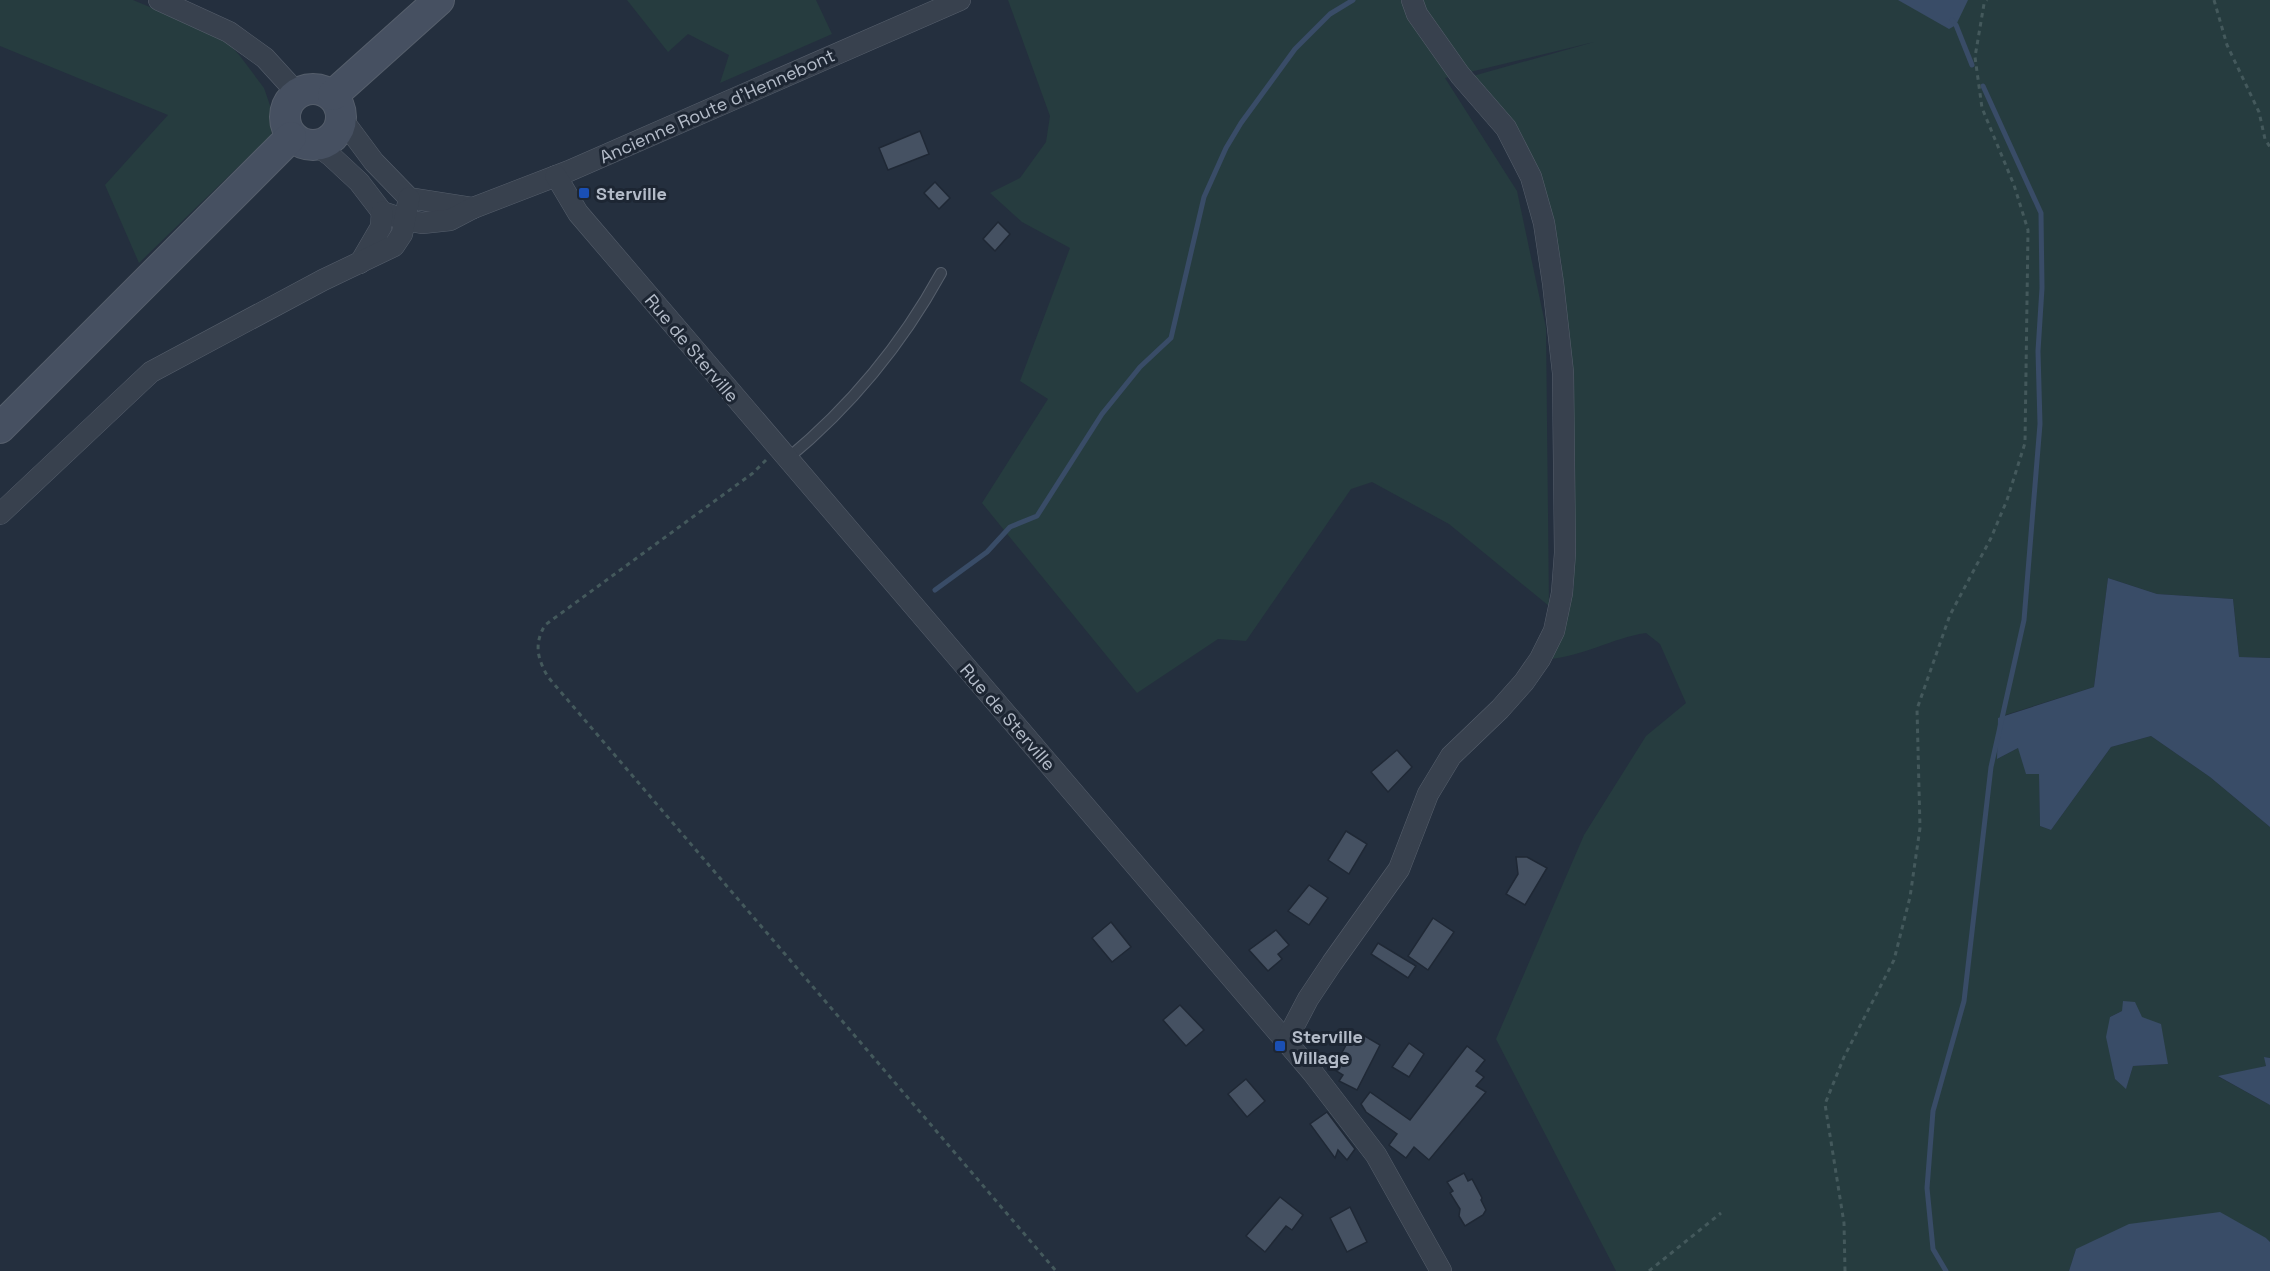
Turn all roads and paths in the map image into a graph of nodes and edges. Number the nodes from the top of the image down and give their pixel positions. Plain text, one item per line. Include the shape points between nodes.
1 (159, 0) edge
2 (439, 0) edge
3 (960, 0) edge
4 (1412, 0) edge
5 (1987, 0) edge
6 (2214, 0) edge
7 (297, 93) junction
8 (337, 107) junction
9 (303, 141) junction
10 (2270, 147) edge
11 (556, 176) junction
12 (409, 198) junction
13 (473, 208) junction
14 (382, 212) junction
15 (406, 220) junction
16 (360, 263) junction
17 (941, 273) dead end
18 (0, 428) edge
19 (783, 454) junction
20 (0, 514) edge
21 (1286, 1041) junction
22 (1721, 1214) dead end
23 (1056, 1271) edge
24 (1441, 1271) edge
25 (1649, 1271) edge
26 (1845, 1271) edge

1 - 7 street via 229,32 265,58
2 - 8 main road
3 - 11 street, Ancienne Route d'Hennebont
4 - 21 street via 1417,14 1460,75 1506,128 1531,177 1544,223 1563,374 1562,592 1554,631 1540,659 1500,709 1451,756 1428,795 1399,869 1308,999
5 - 26 path via 1975,57 1982,108 2028,230 2025,443 1991,538 1950,615 1917,709 1920,828 1910,897 1894,960 1844,1057 1825,1104 1844,1223
6 - 10 path via 2227,45 2259,112
7 - 8 main road via 316,88
7 - 9 main road via 285,117
8 - 9 main road via 339,130 333,138 325,143
8 - 12 street via 374,162
9 - 14 street via 331,156
9 - 18 main road
11 - 13 street, Ancienne Route d'Hennebont
11 - 19 street, Rue de Sterville via 578,213
12 - 13 street
12 - 15 street
13 - 15 street, Ancienne Route d'Hennebont via 450,220
14 - 15 street, Ancienne Route d'Hennebont
14 - 16 street via 381,227
15 - 16 street via 394,246
16 - 20 street via 151,372
17 - 19 lane via 900,341 870,377
19 - 21 street, Rue de Sterville
19 - 23 path via 545,625 539,636 538,656 548,677
21 - 24 street, Rue de Sterville via 1376,1155
22 - 25 path

